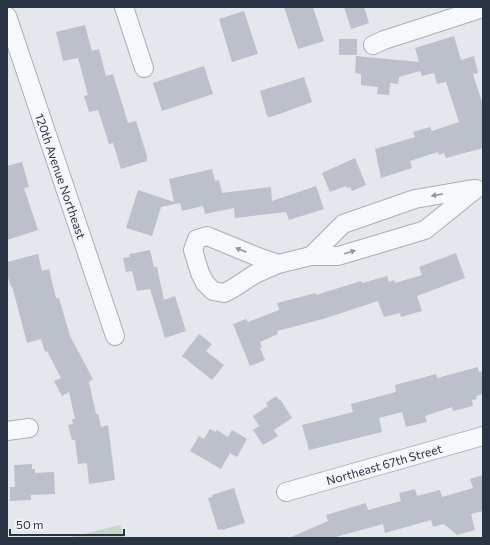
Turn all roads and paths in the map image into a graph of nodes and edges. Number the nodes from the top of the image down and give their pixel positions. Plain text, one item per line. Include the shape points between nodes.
1 (124, 7) edge
2 (483, 8) edge
3 (7, 16) edge
4 (372, 45) dead end
5 (144, 68) dead end
6 (479, 188) edge
7 (311, 256) junction
8 (278, 264) dead end
9 (114, 336) dead end
10 (29, 428) dead end
11 (7, 431) edge
12 (483, 436) edge
13 (286, 492) dead end

1 - 5 street
2 - 4 street
3 - 9 street, 120th Avenue Northeast
7 -> 6 street via 338,256 425,230
6 -> 7 street via 415,199 343,224
7 - 8 street
10 - 11 street
12 - 13 street, Northeast 67th Street

